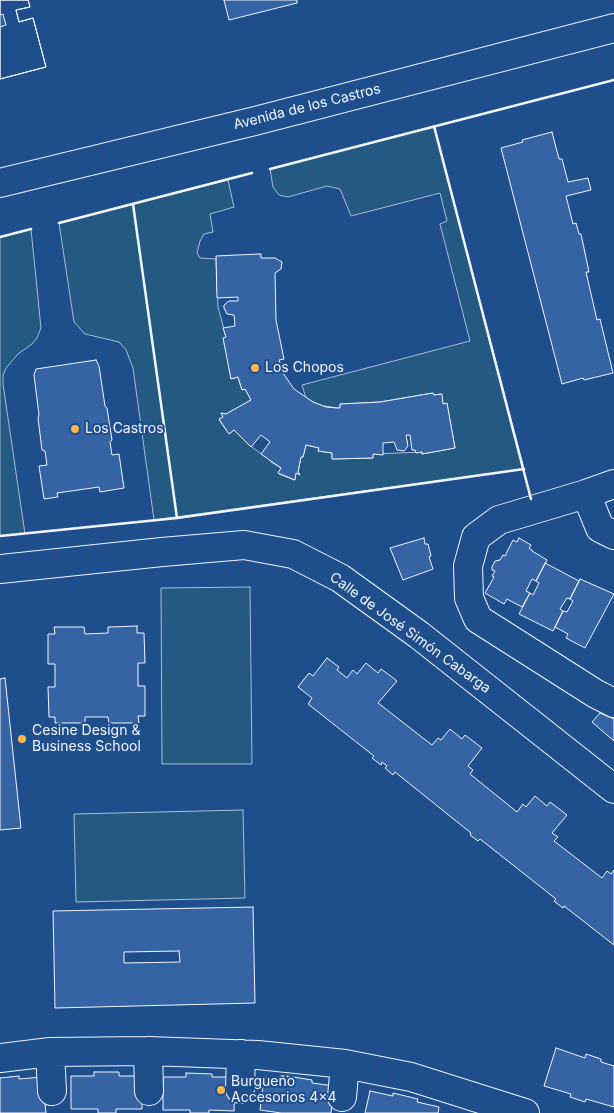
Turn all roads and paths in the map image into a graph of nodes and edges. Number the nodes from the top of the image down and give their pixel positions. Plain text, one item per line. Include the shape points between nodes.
1 (614, 28) edge
2 (0, 183) edge
3 (614, 484) edge
4 (586, 494) junction
5 (614, 535) edge
6 (0, 569) edge
7 (614, 703) edge
8 (614, 789) edge
9 (148, 1051) junction
10 (50, 1052) junction
11 (241, 1054) junction
12 (0, 1058) edge
13 (345, 1064) junction
14 (240, 1089) dead end
15 (52, 1091) dead end
16 (149, 1091) dead end
17 (342, 1097) dead end
18 (454, 1102) edge
19 (525, 1113) edge

1 - 2 street, Avenida de los Castros
3 - 4 street
4 - 5 street via 600,528
4 - 7 street via 499,520 476,537 468,566 469,598 478,619
6 - 8 street, Calle de José Simón Cabarga via 244,545 293,554 340,578 418,635
9 - 10 street
9 - 11 street
9 - 16 street
10 - 12 street
10 - 15 street
11 - 13 street
11 - 14 street
13 - 17 street
13 - 18 street via 411,1077
18 - 19 street

